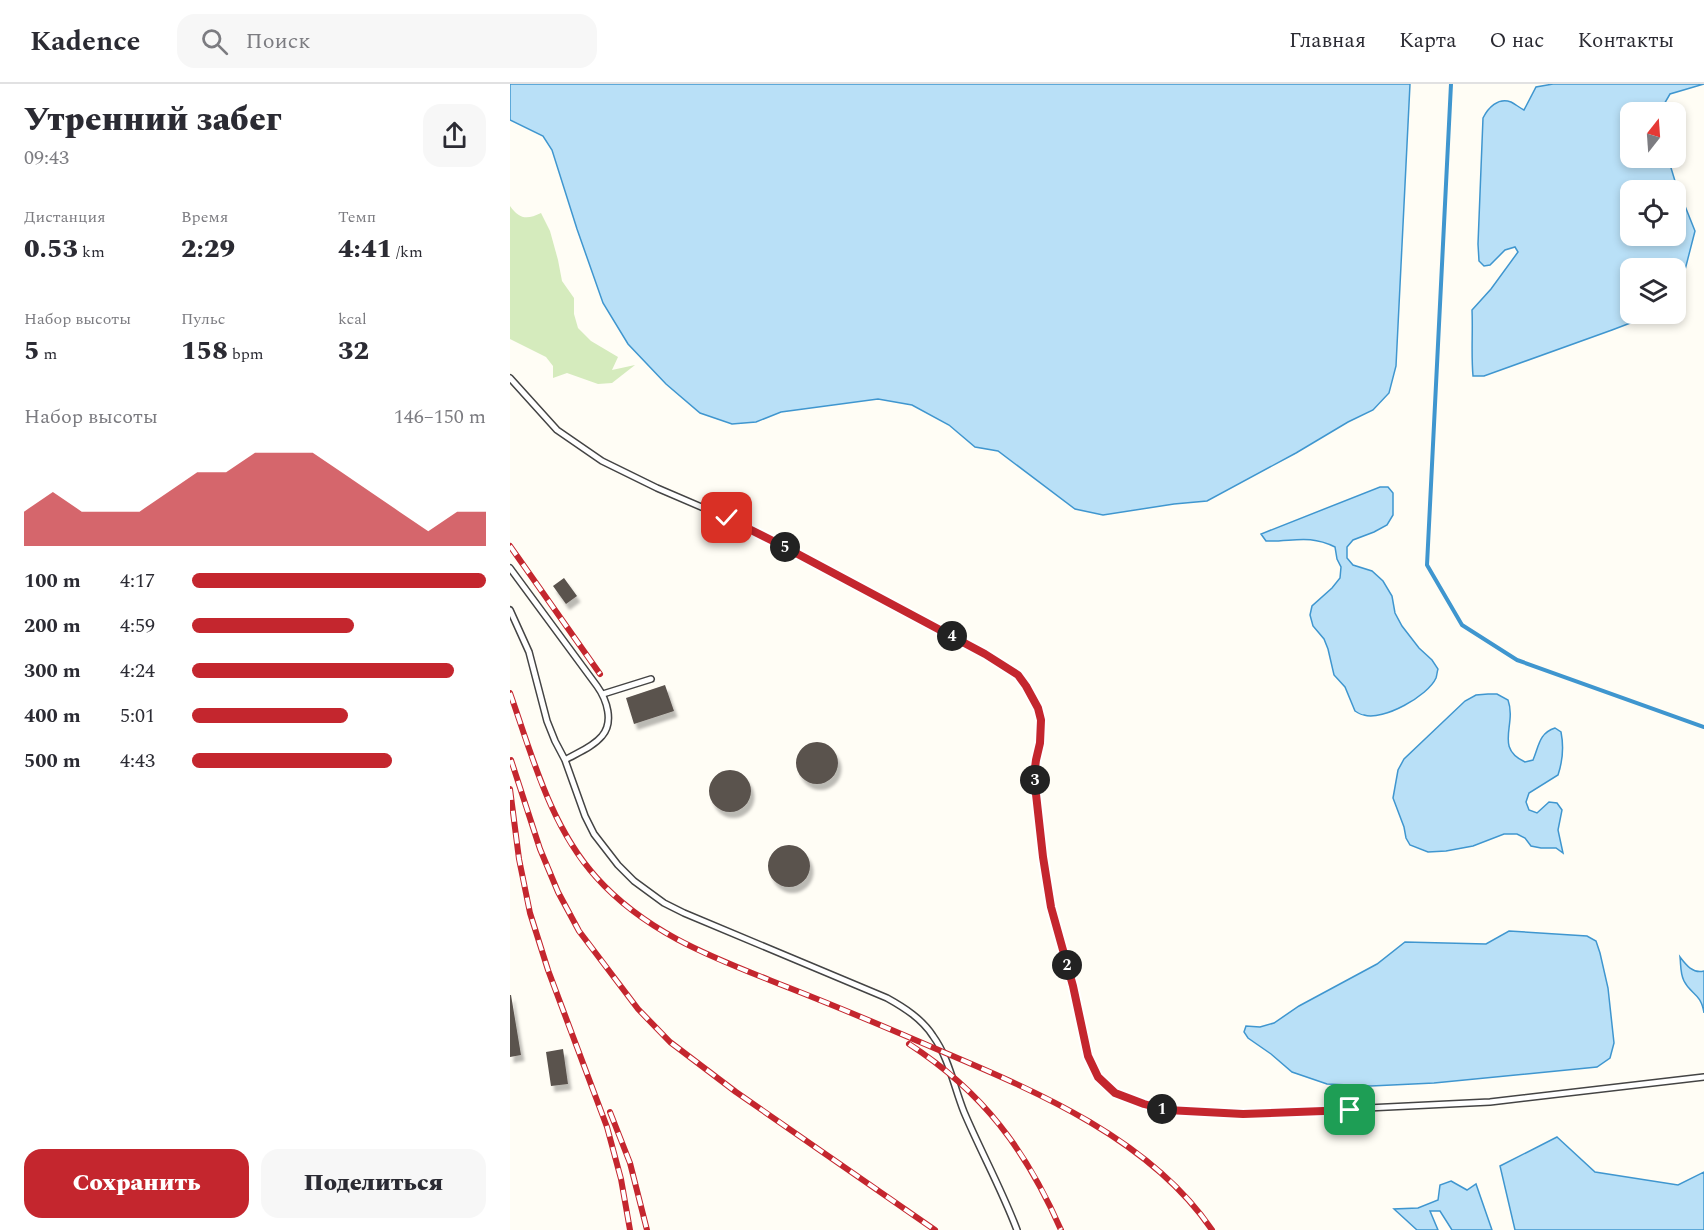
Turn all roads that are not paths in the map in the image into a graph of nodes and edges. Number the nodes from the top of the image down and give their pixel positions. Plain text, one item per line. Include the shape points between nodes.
1 (510, 378) edge
2 (510, 568) edge
3 (510, 610) edge
4 (651, 680) dead end
5 (603, 694) junction
6 (565, 760) junction
7 (1704, 1077) edge
8 (1017, 1230) edge

1 - 7 lane via 557,430 602,461 779,544 1018,675 1041,720 1034,776 1051,907 1088,1056 1098,1077 1115,1093 1167,1110 1243,1114 1490,1102
2 - 5 lane
3 - 6 lane via 529,652 547,721
4 - 5 lane
5 - 6 lane via 608,710 607,728 590,746
6 - 8 lane via 594,834 618,865 648,893 684,913 887,998 926,1026 942,1052

